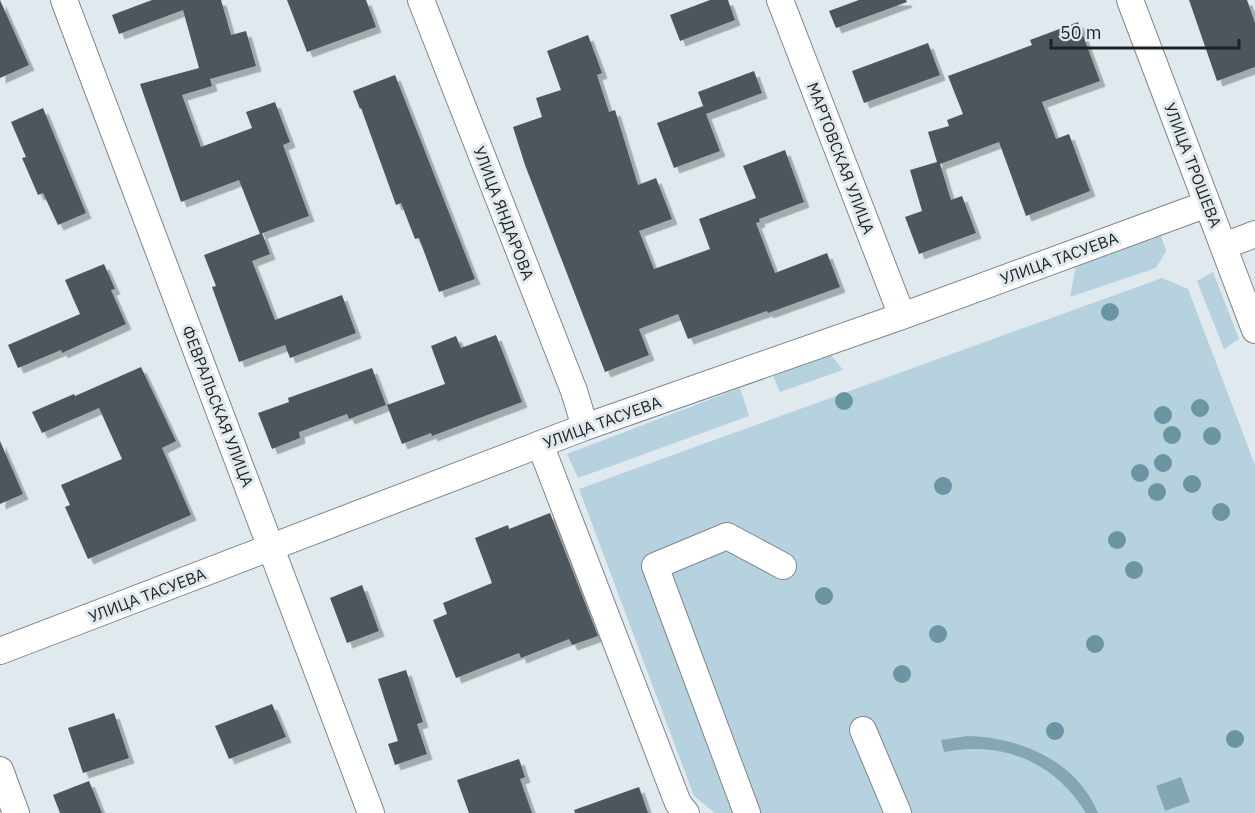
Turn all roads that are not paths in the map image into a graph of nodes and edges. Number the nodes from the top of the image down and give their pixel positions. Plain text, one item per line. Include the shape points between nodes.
1 (64, 0) edge
2 (421, 0) edge
3 (780, 0) edge
4 (1132, 0) edge
5 (1207, 204) junction
6 (1255, 234) edge
7 (1224, 246) junction
8 (902, 316) junction
9 (1255, 330) edge
10 (585, 427) junction
11 (540, 444) junction
12 (271, 548) junction
13 (783, 566) dead end
14 (0, 651) edge
15 (863, 730) dead end
16 (0, 770) edge
17 (16, 813) edge
18 (371, 813) edge
19 (687, 813) edge
20 (747, 813) edge
21 (898, 813) edge

1 - 12 street, ФЕВРАЛЬСКАЯ УЛИЦА
2 - 10 street, УЛИЦА ЯНДАРОВА
3 - 8 street, МАРТОВСКАЯ УЛИЦА
4 - 5 street, УЛИЦА ТРОШЕВА
5 - 7 street, УЛИЦА ТРОШЕВА
5 - 8 street, УЛИЦА ТАСУЕВА
6 - 7 street
7 - 9 street, УЛИЦА ТРОШЕВА
8 - 10 street, УЛИЦА ТАСУЕВА
10 - 11 street, УЛИЦА ТАСУЕВА
11 - 12 street, УЛИЦА ТАСУЕВА
11 - 19 street via 678,803
12 - 14 street, УЛИЦА ТАСУЕВА
12 - 18 street, ФЕВРАЛЬСКАЯ УЛИЦА
13 - 20 street via 727,536 655,566
15 - 21 street
16 - 17 street

